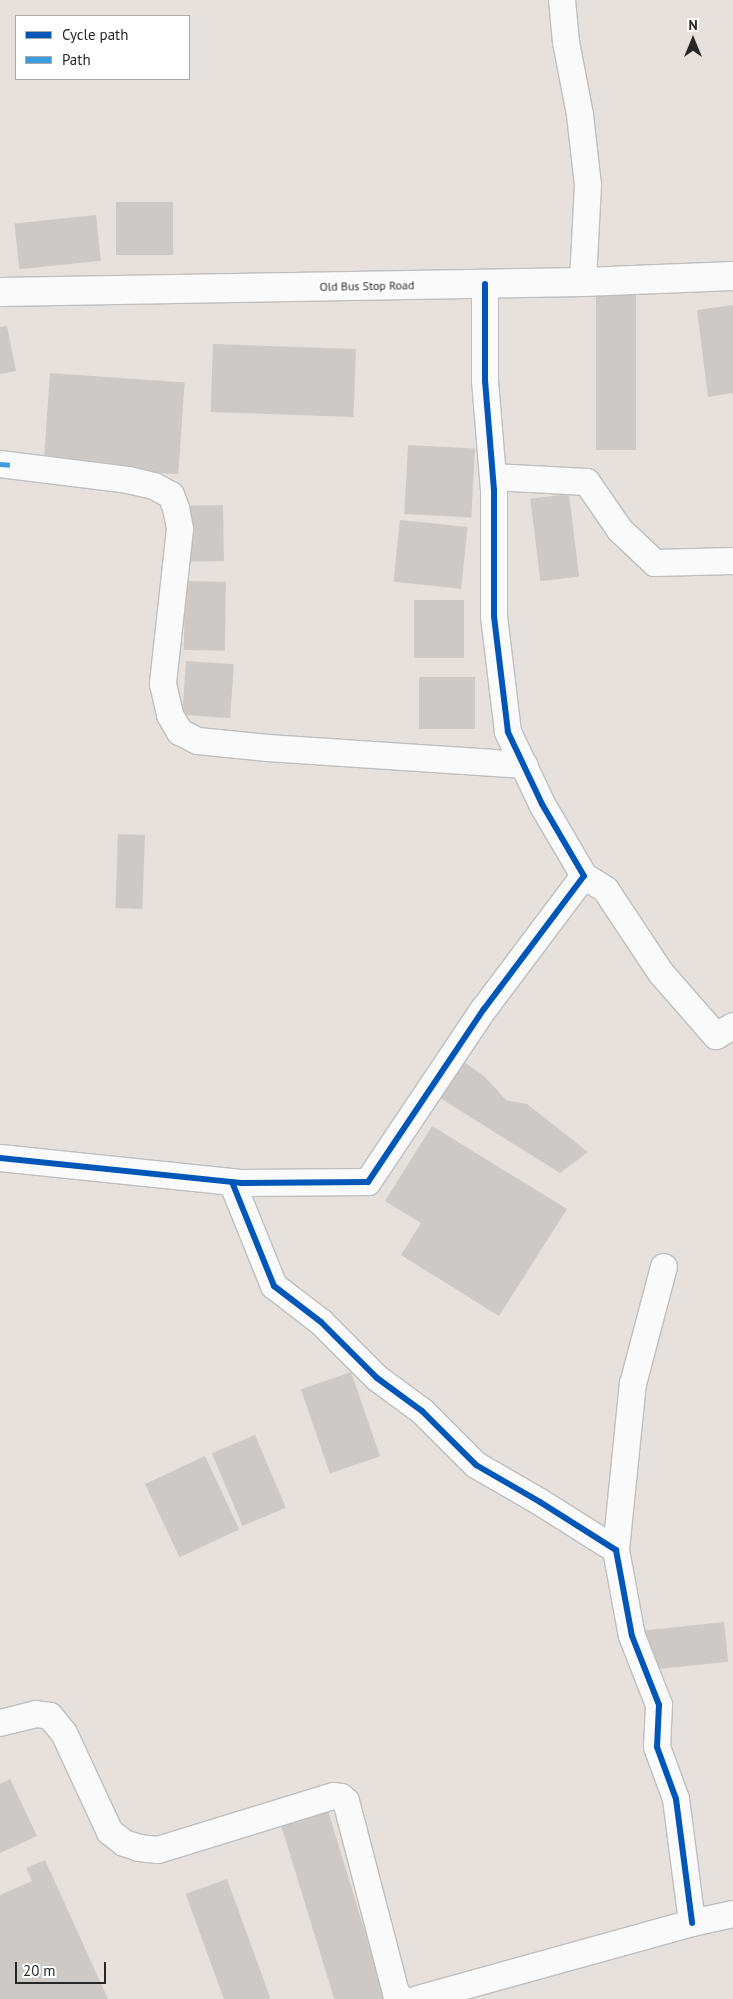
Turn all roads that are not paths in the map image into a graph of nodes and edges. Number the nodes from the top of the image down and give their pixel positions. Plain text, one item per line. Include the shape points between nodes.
1 (562, 0) edge
2 (733, 276) edge
3 (583, 282) junction
4 (486, 284) junction
5 (0, 292) edge
6 (0, 464) edge
7 (493, 478) junction
8 (733, 561) edge
9 (524, 765) junction
10 (584, 876) junction
11 (733, 1026) edge
12 (0, 1158) edge
13 (232, 1182) junction
14 (664, 1267) dead end
15 (616, 1550) junction
16 (0, 1723) edge
17 (733, 1914) edge
18 (692, 1923) junction
19 (402, 1999) edge
20 (418, 1999) edge

1 - 3 street via 588,185
2 - 3 street, Old Bus Stop Road
3 - 4 street, Old Bus Stop Road
4 - 5 street, Old Bus Stop Road
4 - 7 street via 486,380
6 - 9 street via 128,480 154,486 170,495 180,529 163,684 170,715 180,732 198,741 268,748
7 - 8 street via 587,482 620,530 655,563
7 - 9 street via 494,616 508,732
9 - 10 street via 542,804
10 - 11 street via 606,890 661,973 716,1036
10 - 13 street via 484,1009 368,1182
12 - 13 street
13 - 15 street via 274,1286 321,1322 377,1378 422,1411 476,1465
14 - 15 street via 633,1384
15 - 18 street via 632,1636 659,1705 657,1747 676,1799
16 - 19 street via 36,1714 50,1716 64,1733 110,1832 124,1843 138,1848 158,1850 341,1796 346,1800 396,1993
17 - 18 street
18 - 20 street

